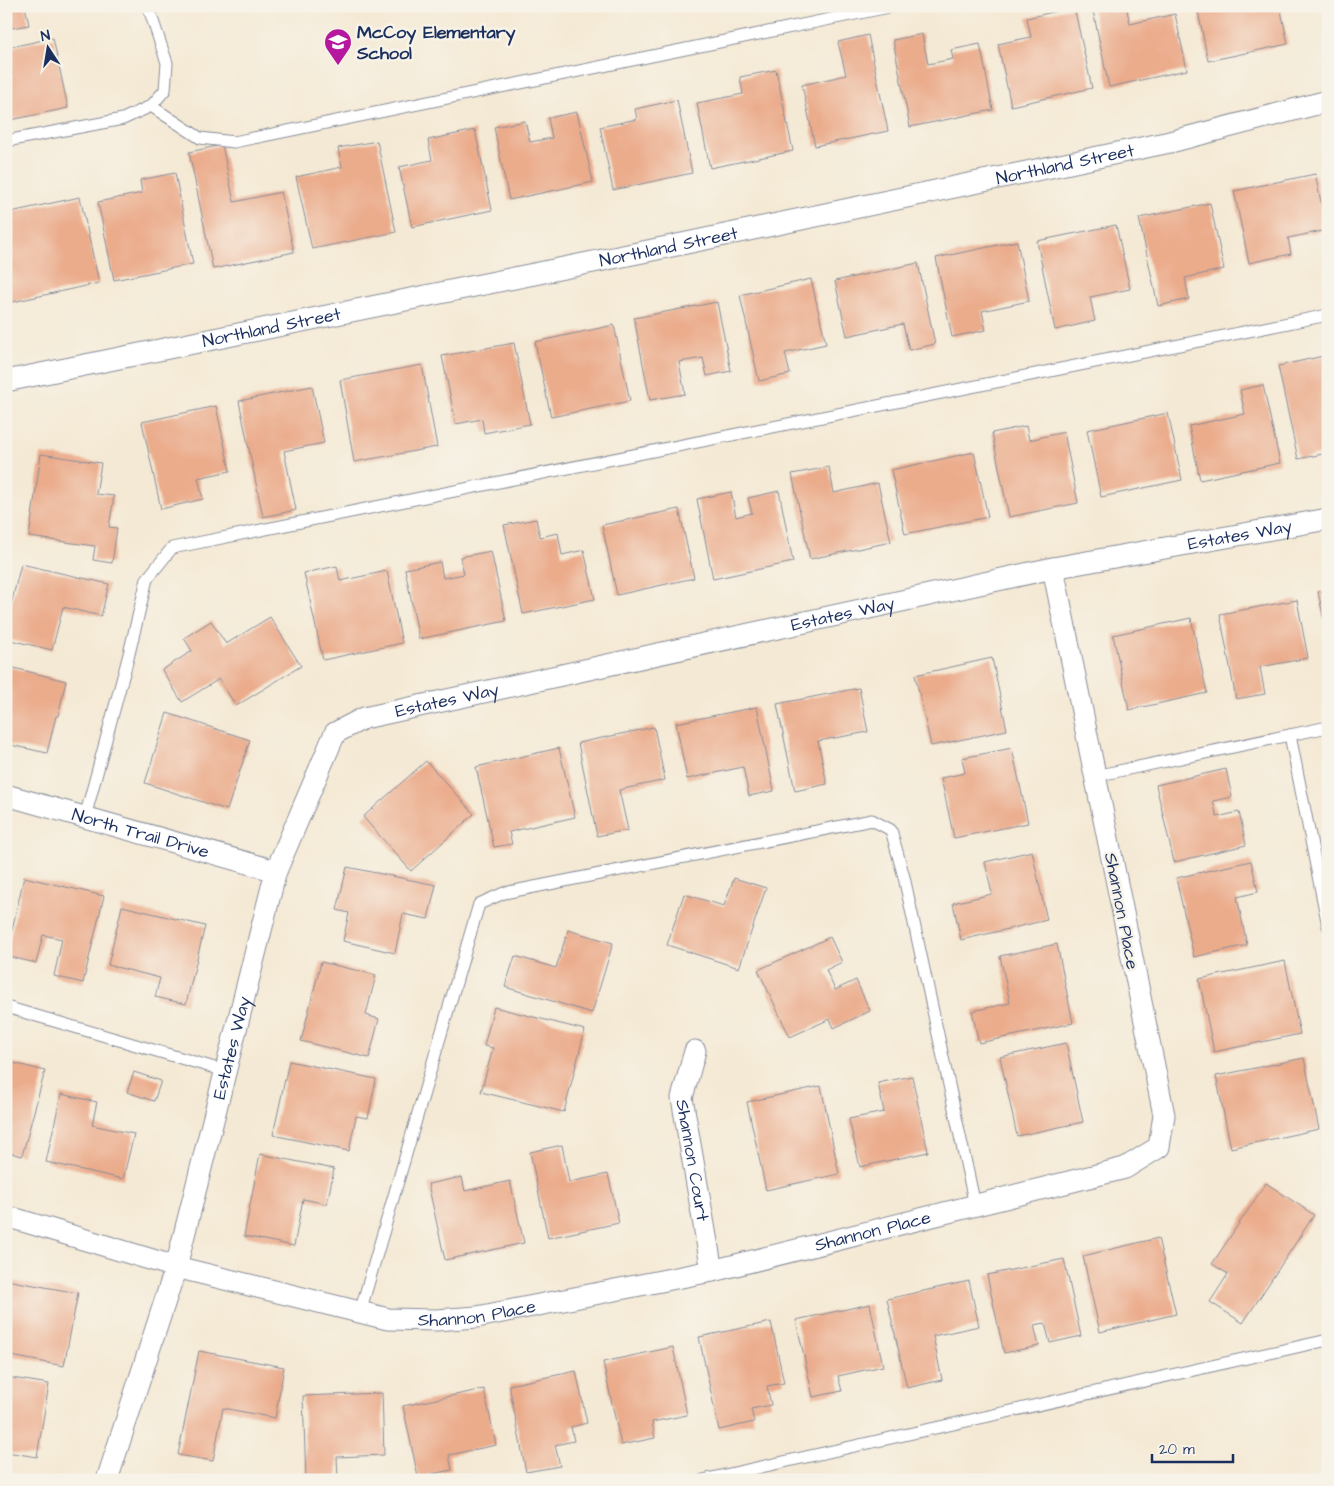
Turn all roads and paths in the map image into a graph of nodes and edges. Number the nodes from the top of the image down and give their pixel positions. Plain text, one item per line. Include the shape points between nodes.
1 (148, 6) edge
2 (894, 6) edge
3 (1328, 101) edge
4 (152, 106) junction
5 (6, 141) edge
6 (1328, 315) edge
7 (6, 380) edge
8 (1328, 519) edge
9 (1053, 568) junction
10 (1328, 727) edge
11 (1290, 735) junction
12 (1095, 776) junction
13 (6, 795) edge
14 (85, 817) junction
15 (276, 871) junction
16 (1328, 926) edge
17 (6, 1007) edge
18 (696, 1051) dead end
19 (225, 1071) junction
20 (975, 1205) junction
21 (6, 1216) edge
22 (176, 1267) junction
23 (712, 1271) junction
24 (360, 1312) junction
25 (1328, 1340) edge
26 (107, 1480) edge
27 (703, 1480) edge

1 - 4 lane via 167,63 165,90
2 - 4 lane via 234,142 200,138
3 - 7 street, Northland Street via 1170,142
4 - 5 lane via 123,119
6 - 14 lane via 172,548 147,579
8 - 9 street, Estates Way
9 - 12 street, Shannon Place
9 - 15 street, Estates Way via 364,718 335,733
10 - 11 lane
11 - 12 lane
11 - 16 lane
12 - 20 street, Shannon Place via 1164,1115 1159,1147 1125,1168
13 - 14 street, North Trail Drive
14 - 15 street, North Trail Drive
15 - 19 street, Estates Way
17 - 19 lane
18 - 23 street, Shannon Court via 682,1098
19 - 22 street, Estates Way
20 - 23 street, Shannon Place
20 - 24 lane via 892,830 872,820 504,893 479,904
21 - 22 street, Shannon Place
22 - 24 street, Shannon Place
22 - 26 street, Estates Way
23 - 24 street, Shannon Place via 477,1317 388,1320
25 - 27 lane

